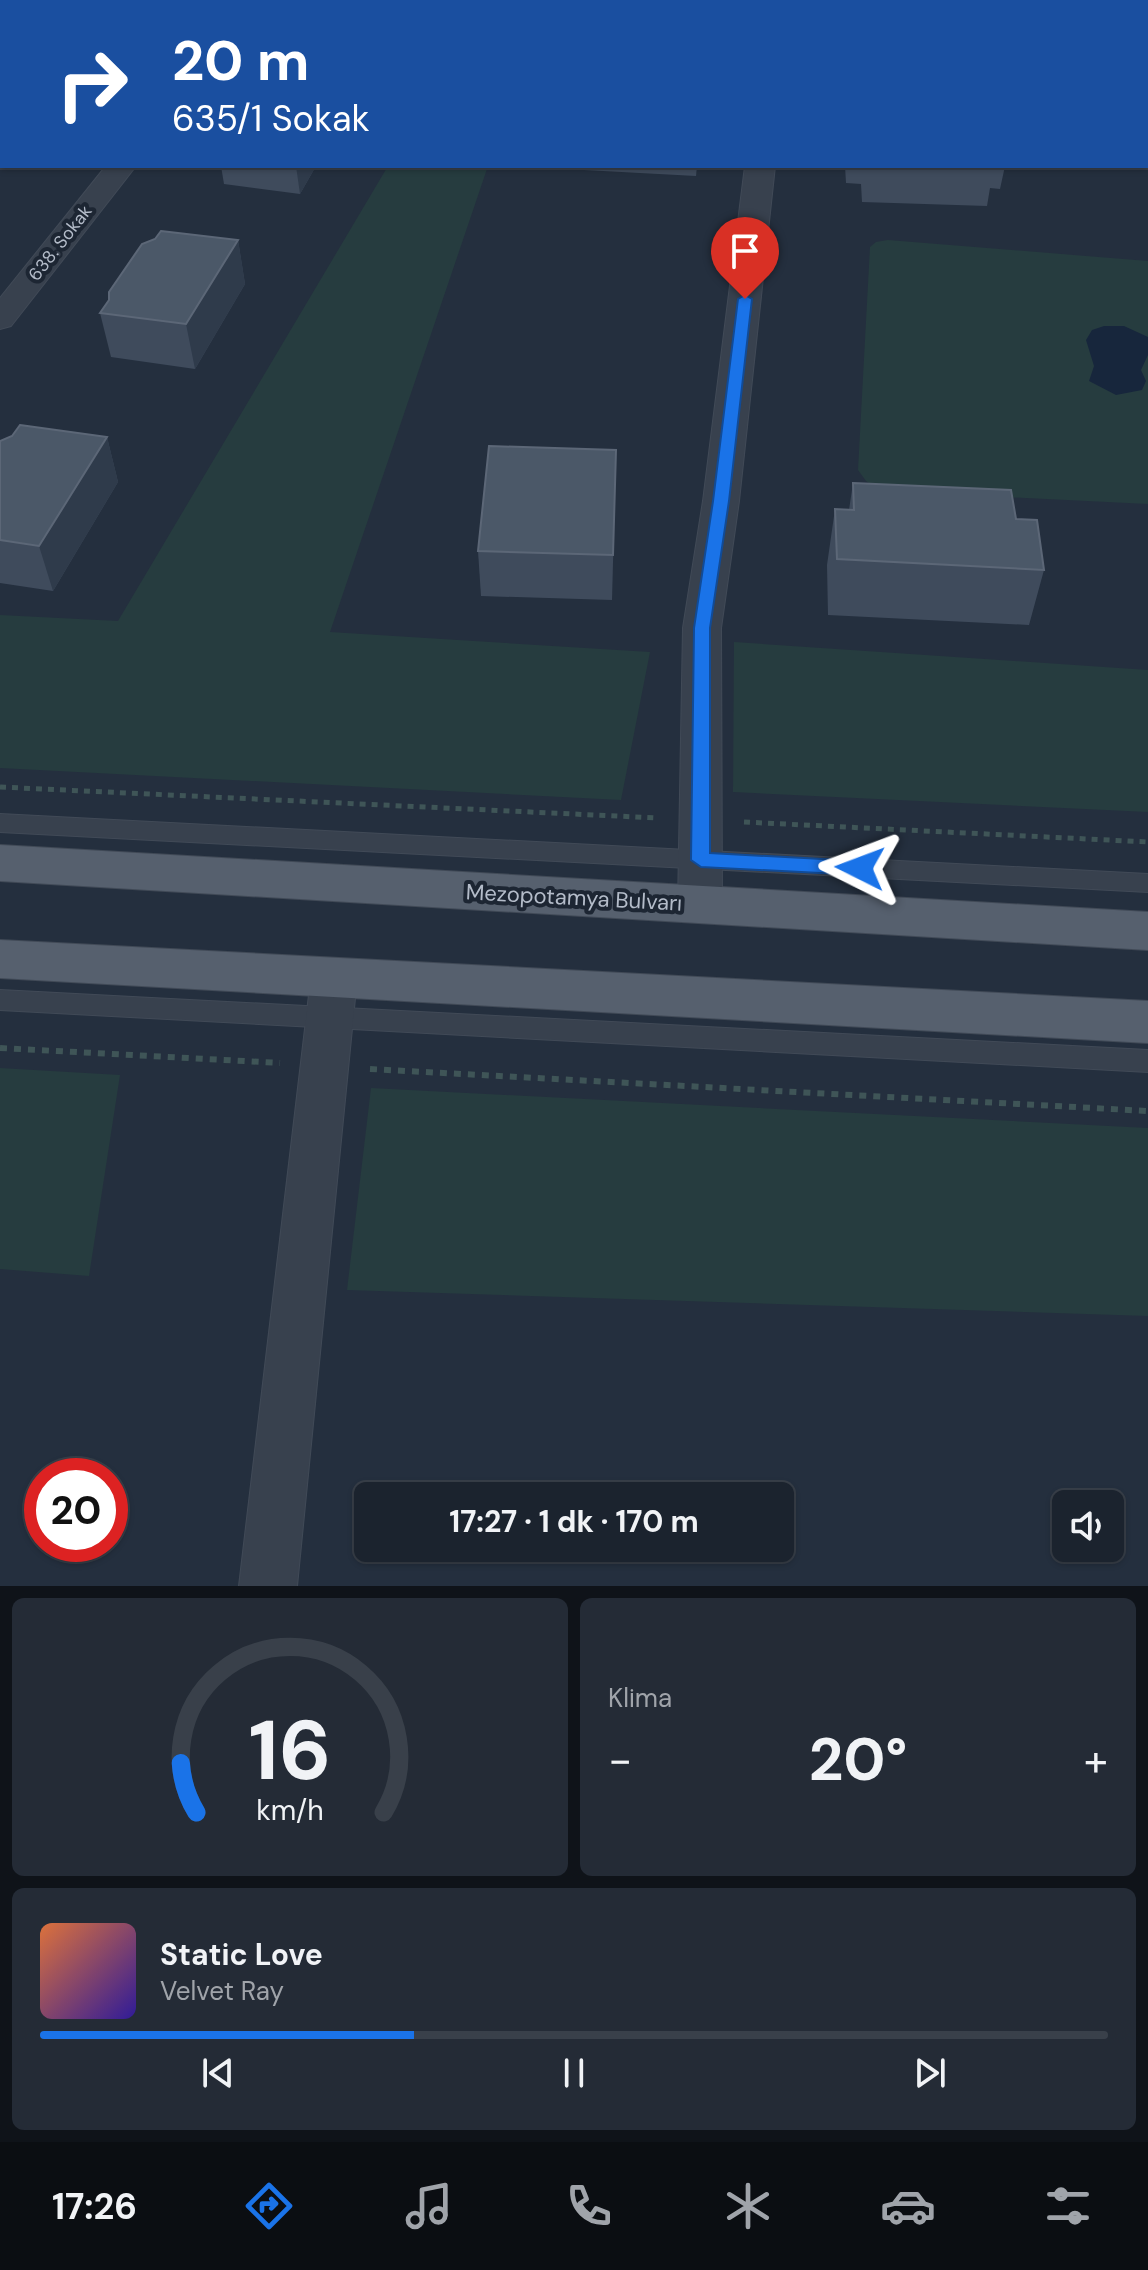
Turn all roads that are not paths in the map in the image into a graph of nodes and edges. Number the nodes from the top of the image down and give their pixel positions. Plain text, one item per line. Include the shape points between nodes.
1 (119, 168) edge
2 (760, 168) edge
3 (0, 319) edge
4 (0, 823) edge
5 (0, 863) edge
6 (700, 882) junction
7 (1148, 883) edge
8 (1148, 931) edge
9 (0, 959) edge
10 (0, 1000) edge
11 (329, 1020) junction
12 (1148, 1022) edge
13 (1148, 1061) edge
14 (268, 1586) edge

1 - 3 street, 638. Sokak
2 - 6 street via 702,628
4 - 6 lane
5 - 6 main road, Mezopotamya Bulvarı
6 - 7 lane
6 - 8 main road, Mezopotamya Bulvarı
9 - 11 main road
10 - 11 lane
11 - 12 main road
11 - 13 lane
11 - 14 street

